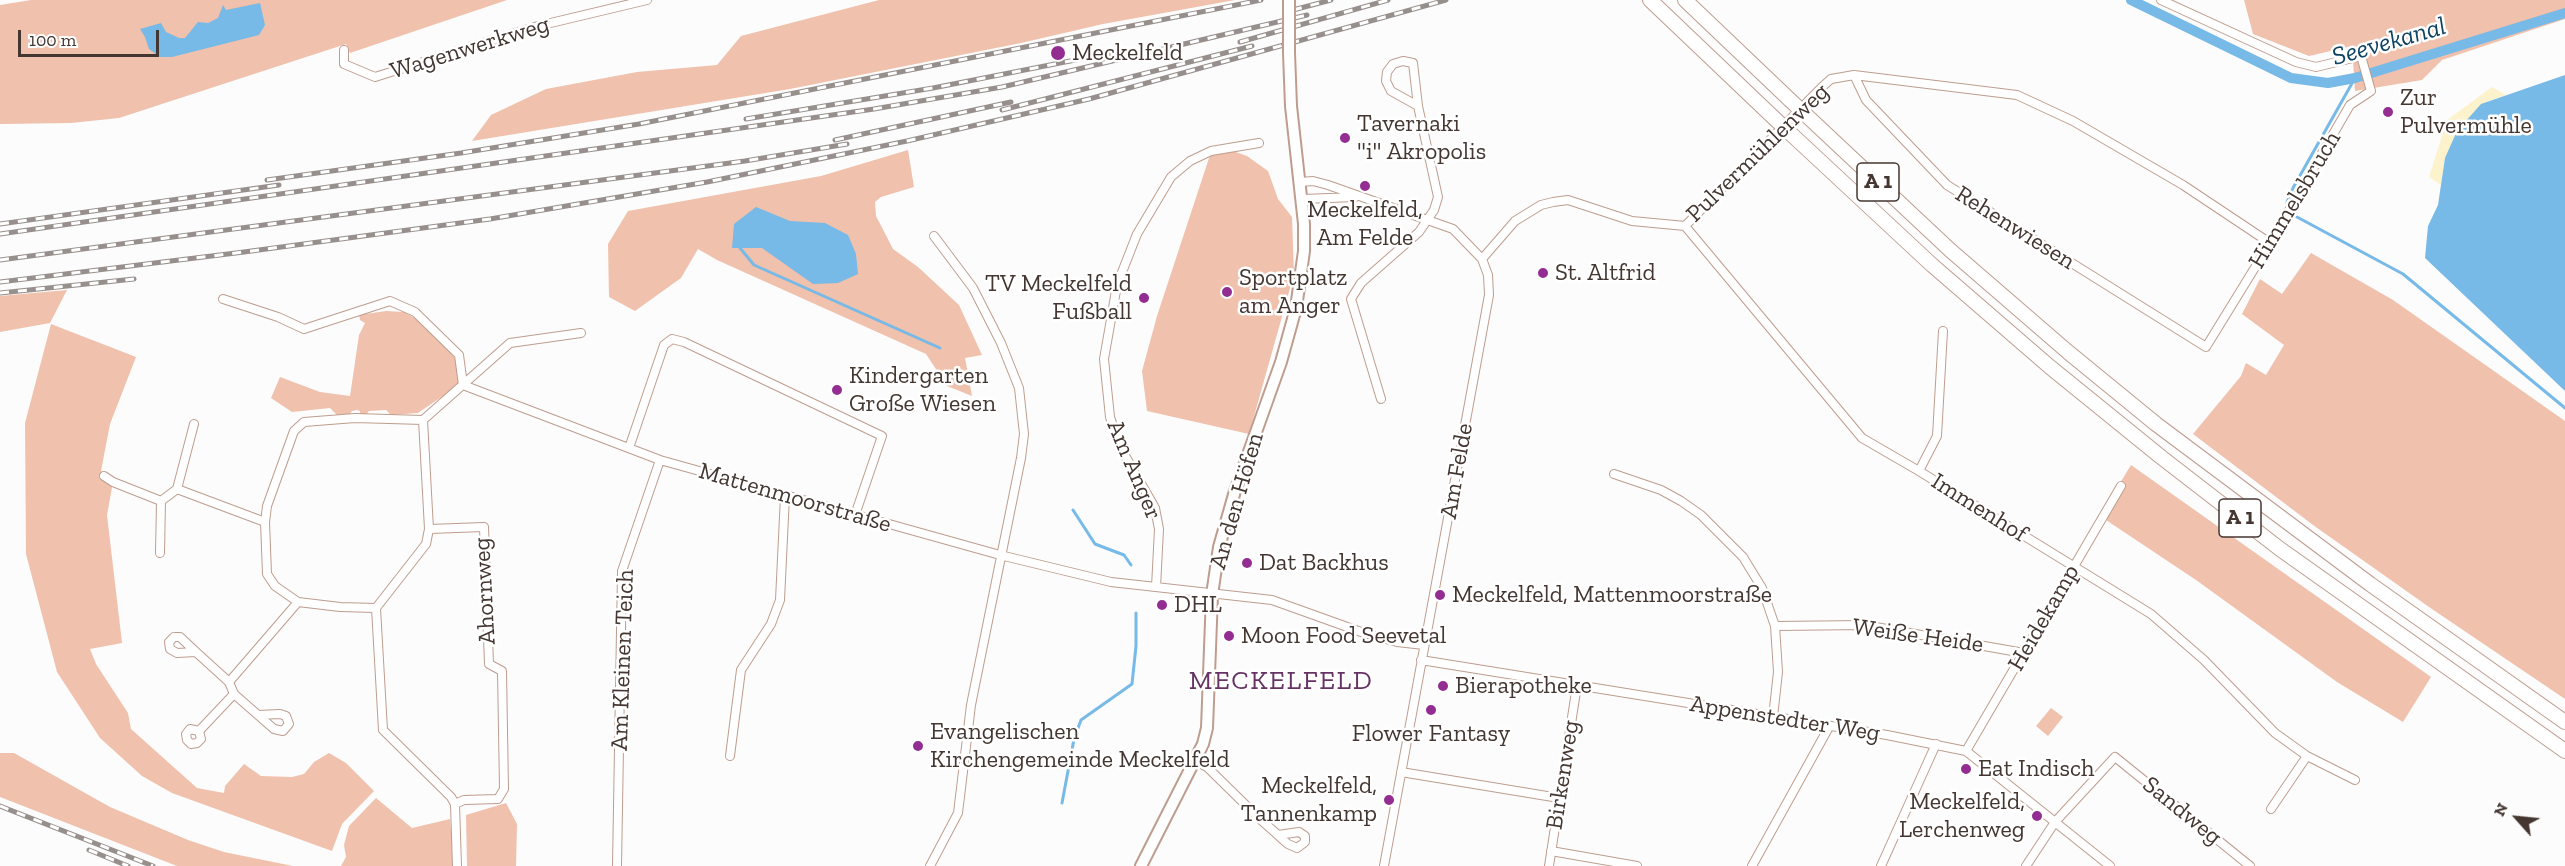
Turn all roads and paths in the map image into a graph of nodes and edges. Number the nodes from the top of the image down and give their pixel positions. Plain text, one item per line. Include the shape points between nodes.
1 (647, 0) edge
2 (1289, 0) edge
3 (1650, 0) edge
4 (1685, 0) edge
5 (2161, 0) edge
6 (344, 50) dead end
7 (1854, 75) junction
8 (1418, 106) junction
9 (1259, 143) dead end
10 (1300, 182) junction
11 (1362, 197) junction
12 (1303, 199) junction
13 (1429, 219) junction
14 (1685, 226) junction
15 (934, 236) dead end
16 (2270, 243) junction
17 (1482, 259) junction
18 (223, 299) dead end
19 (1943, 331) dead end
20 (581, 333) dead end
21 (2206, 347) joint
22 (463, 385) junction
23 (1381, 399) dead end
24 (423, 420) junction
25 (194, 424) dead end
26 (629, 448) junction
27 (660, 460) junction
28 (1919, 471) junction
29 (1614, 474) dead end
30 (104, 476) dead end
31 (2121, 486) dead end
32 (177, 489) junction
33 (785, 496) junction
34 (160, 501) junction
35 (855, 515) junction
36 (265, 522) junction
37 (429, 529) junction
38 (160, 553) dead end
39 (1000, 555) junction
40 (2074, 567) junction
41 (1156, 587) junction
42 (1212, 595) junction
43 (298, 602) junction
44 (376, 608) junction
45 (1775, 626) junction
46 (1424, 645) junction
47 (196, 652) dead end
48 (2024, 653) junction
49 (1421, 660) junction
50 (230, 682) junction
51 (1576, 684) junction
52 (234, 694) junction
53 (258, 715) dead end
54 (1773, 717) junction
55 (2565, 722) edge
56 (1829, 727) junction
57 (199, 731) dead end
58 (1936, 744) junction
59 (1966, 751) junction
60 (2565, 751) edge
61 (730, 756) dead end
62 (2307, 756) junction
63 (1196, 761) junction
64 (1401, 772) junction
65 (2355, 780) dead end
66 (1559, 798) junction
67 (455, 804) junction
68 (2271, 809) dead end
69 (2055, 822) junction
70 (1278, 835) dead end
71 (1551, 851) junction
72 (457, 866) edge
73 (617, 866) edge
74 (930, 866) edge
75 (1141, 866) edge
76 (1384, 866) edge
77 (1549, 866) edge
78 (1637, 866) edge
79 (1752, 866) edge
80 (1881, 866) edge
81 (2026, 866) edge
82 (2110, 866) edge
83 (2250, 866) edge

1 - 6 street, Wagenwerkweg via 538,26 375,77 344,64
2 - 10 street, An den Höfen, bridge via 1291,106
3 - 60 highway, A 1, bridge via 1941,273 2050,367 2280,549
4 - 55 highway, A 1, bridge via 1950,250 2068,352 2156,424 2360,577
5 - 16 street, Himmelsbruch via 2296,62 2316,67 2361,56 2371,91 2350,105
7 - 14 street, Pulvermühlenweg via 1831,80 1822,87
7 - 16 street, Pulvermühlenweg via 2017,95 2073,121 2183,185
7 - 21 street, Rehenwiesen via 1866,100 1947,184
8 - 8 street via 1391,91 1386,81 1393,64 1413,63
8 - 13 street via 1438,197
9 - 41 street, Am Anger via 1211,151 1190,161 1171,177 1137,234 1117,285 1104,359 1110,417 1119,445 1155,508 1159,529
10 - 11 street via 1313,181
10 - 12 street, An den Höfen
11 - 12 street
11 - 13 street
12 - 42 street, An den Höfen via 1304,251 1296,308 1281,362 1234,491 1219,547
13 - 17 street via 1453,229
13 - 23 street via 1361,283 1351,299
14 - 17 street, Pulvermühlenweg via 1632,221 1568,200 1553,202 1515,221
14 - 28 street, Immenhof via 1862,438
15 - 39 street via 973,288 1019,388 1024,434
16 - 21 street, Himmelsbruch
17 - 46 street, Am Felde via 1489,295
18 - 22 street via 304,329 390,301 415,312 459,355
19 - 28 street via 1936,436
20 - 22 street via 510,343
22 - 24 street
22 - 26 street, Mattenmoorstraße
24 - 36 street via 355,418 304,422 294,431
24 - 37 street
25 - 32 street
26 - 27 street, Mattenmoorstraße
26 - 35 street via 664,345 672,339 684,342 882,436
27 - 33 street, Mattenmoorstraße
27 - 73 street, Am Kleinen Teich via 622,571
28 - 40 street, Immenhof
29 - 45 street via 1681,501 1731,542 1762,588
30 - 34 street
31 - 40 street, Heidekamp
32 - 34 street
32 - 36 street
33 - 35 street, Mattenmoorstraße
33 - 61 street via 780,600 771,624 741,670
34 - 38 street
35 - 39 street, Mattenmoorstraße
36 - 43 street via 267,574 275,586
37 - 44 street via 426,544
37 - 67 street, Ahornweg via 484,527 489,664 502,671 504,789 498,799
39 - 41 street, Mattenmoorstraße via 1111,582
39 - 74 street via 971,705 958,813
40 - 48 street, Heidekamp
40 - 62 street, Immenhof via 2151,614 2204,660 2275,733
41 - 42 street, Mattenmoorstraße
42 - 46 street, Mattenmoorstraße via 1272,600 1364,633
42 - 63 street, An den Höfen via 1207,728
43 - 44 street
43 - 50 street
44 - 67 street via 383,730
45 - 48 street, Weiße Heide via 1864,625
45 - 54 street via 1778,672
46 - 49 street, Am Felde
47 - 50 street
48 - 59 street, Heidekamp
49 - 51 street, Appenstedter Weg
49 - 64 street, Am Felde
50 - 52 street
51 - 54 street, Appenstedter Weg
51 - 66 street, Birkenweg
52 - 53 street
52 - 57 street
54 - 56 street, Appenstedter Weg
56 - 58 street, Appenstedter Weg
56 - 79 street
58 - 59 street, Appenstedter Weg
58 - 80 street
59 - 69 street, Appenstedter Weg
62 - 65 street, Immenhof
62 - 68 street
63 - 70 street
63 - 75 street, An den Höfen
64 - 66 street
64 - 76 street, Am Felde
66 - 71 street, Birkenweg
67 - 72 street
69 - 81 street
69 - 82 street, Appenstedter Weg
69 - 83 street, Sandweg via 2115,757
71 - 77 street, Birkenweg
71 - 78 street

